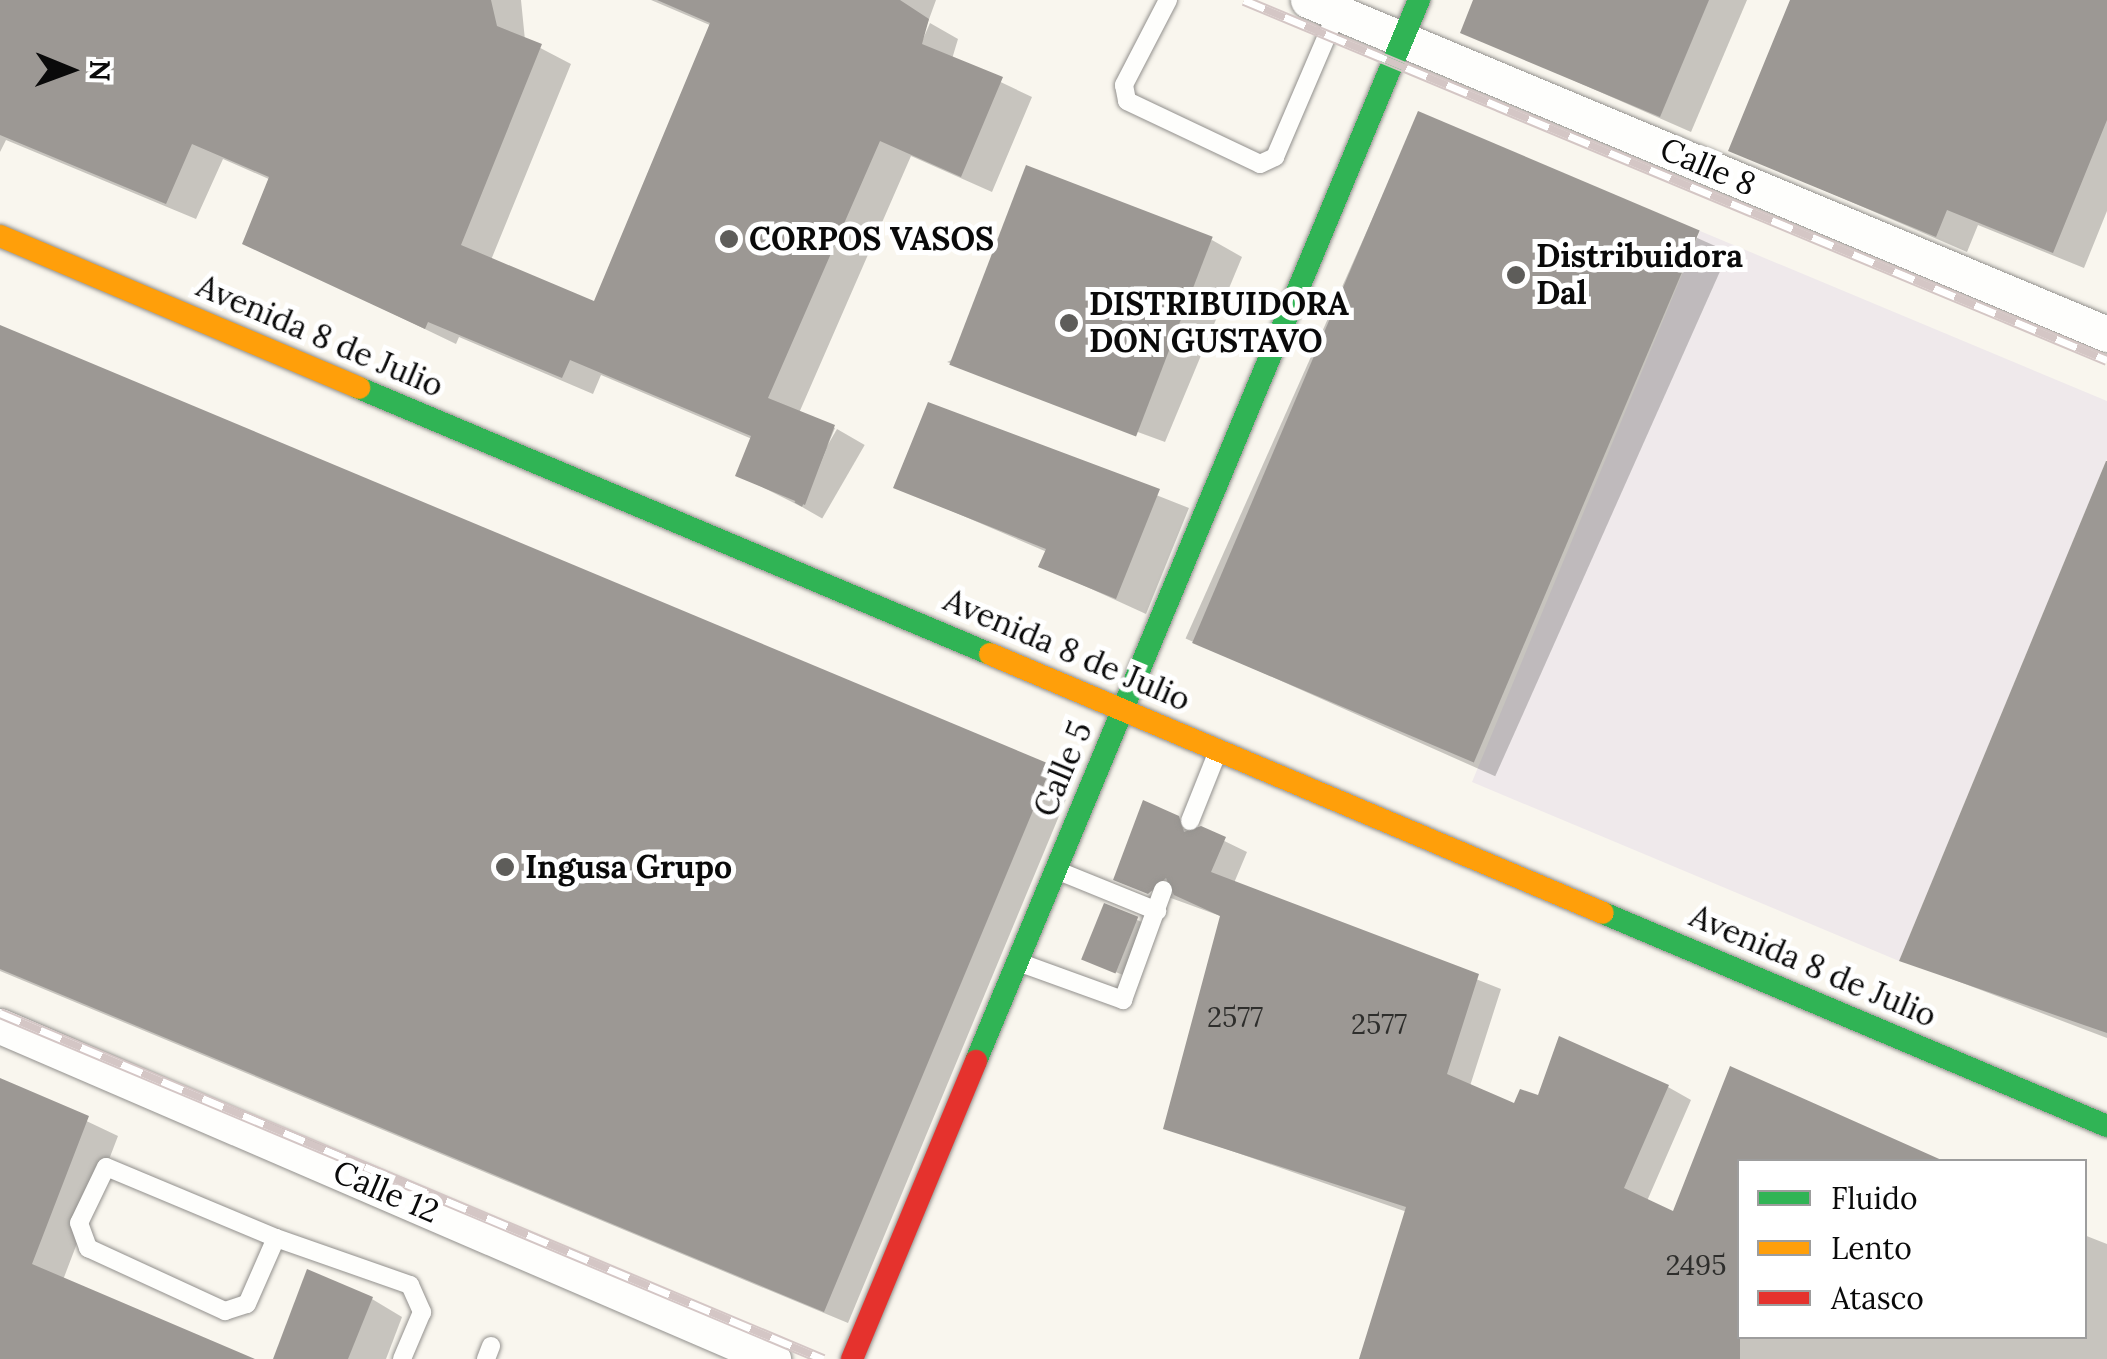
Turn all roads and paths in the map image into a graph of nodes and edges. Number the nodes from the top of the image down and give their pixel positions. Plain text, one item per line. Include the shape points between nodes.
1 (1168, 0) edge
2 (1418, 0) edge
3 (1323, 6) edge
4 (1402, 39) junction
5 (0, 236) edge
6 (2107, 334) edge
7 (1123, 709) junction
8 (1218, 749) junction
9 (1190, 821) dead end
10 (1056, 870) junction
11 (1163, 890) dead end
12 (1157, 911) junction
13 (1018, 962) junction
14 (0, 1026) edge
15 (2107, 1126) edge
16 (276, 1238) junction
17 (402, 1359) edge
18 (773, 1359) edge
19 (852, 1359) edge

1 - 3 lane via 1124,85 1127,101 1260,164 1275,157
2 - 4 main road, Calle 5
3 - 4 street, Calle 8
4 - 6 street, Calle 8
4 - 7 main road, Calle 5
5 - 7 main road, Avenida 8 de Julio
7 - 8 main road, Avenida 8 de Julio
7 - 10 main road, Calle 5
8 - 9 lane
8 - 15 main road, Avenida 8 de Julio
10 - 12 lane
10 - 13 main road, Calle 5
11 - 12 lane
12 - 13 lane via 1120,1001
13 - 19 main road, Calle 5
14 - 18 street, Calle 12
16 - 16 lane via 106,1167 79,1222 88,1248 226,1311 247,1304
16 - 17 lane via 418,1292 422,1312

